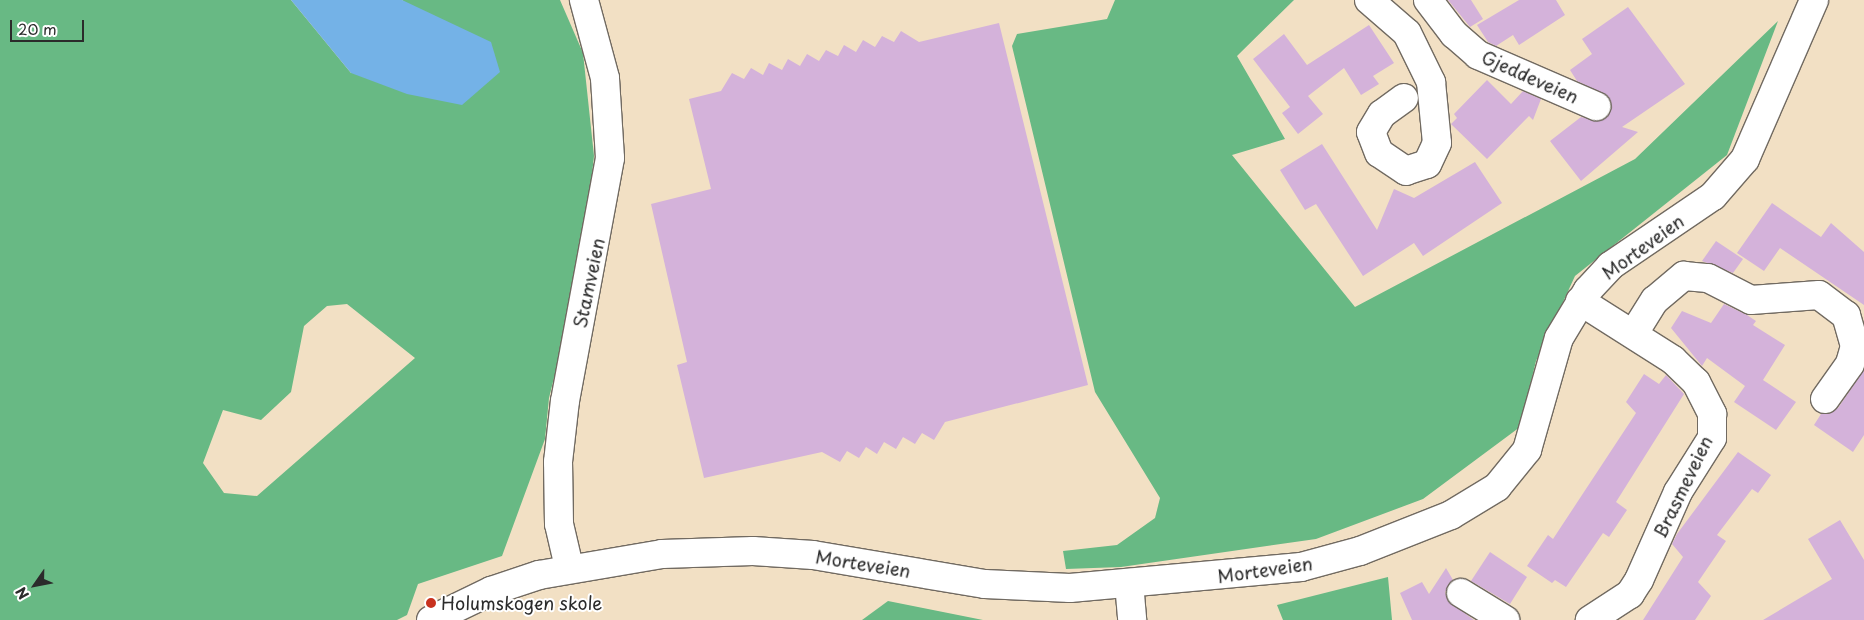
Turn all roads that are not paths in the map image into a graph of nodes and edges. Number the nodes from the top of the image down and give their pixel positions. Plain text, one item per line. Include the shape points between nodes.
1 (584, 0) edge
2 (1369, 0) edge
3 (1428, 0) edge
4 (1807, 3) edge
5 (1404, 98) dead end
6 (1596, 106) dead end
7 (1580, 301) junction
8 (1634, 334) junction
9 (1826, 399) dead end
10 (569, 567) junction
11 (1129, 583) junction
12 (1461, 593) dead end
13 (432, 620) edge
14 (1132, 620) edge
15 (1505, 620) edge
16 (1590, 620) edge

1 - 10 street, Stamveien via 605,78 610,158 565,401 558,462 560,524
2 - 5 street via 1407,33 1431,82 1437,143 1427,164 1406,170 1383,158 1371,132 1382,114
3 - 6 street, Gjeddeveien via 1454,34 1478,55
4 - 7 street, Morteveien via 1763,126 1734,173 1699,206 1610,266
7 - 8 street, Brasmeveien
7 - 11 street, Morteveien via 1560,338 1528,450 1509,475 1482,498 1393,539 1302,567
8 - 9 street via 1655,300 1684,276 1708,278 1751,300 1819,295 1846,315 1855,346 1850,364
8 - 16 street, Brasmeveien via 1696,382 1712,414 1712,438 1678,492 1630,594
10 - 11 street, Morteveien via 662,554 753,551 813,555 1012,587
10 - 13 street, Morteveien via 499,588
11 - 14 street
12 - 15 street

